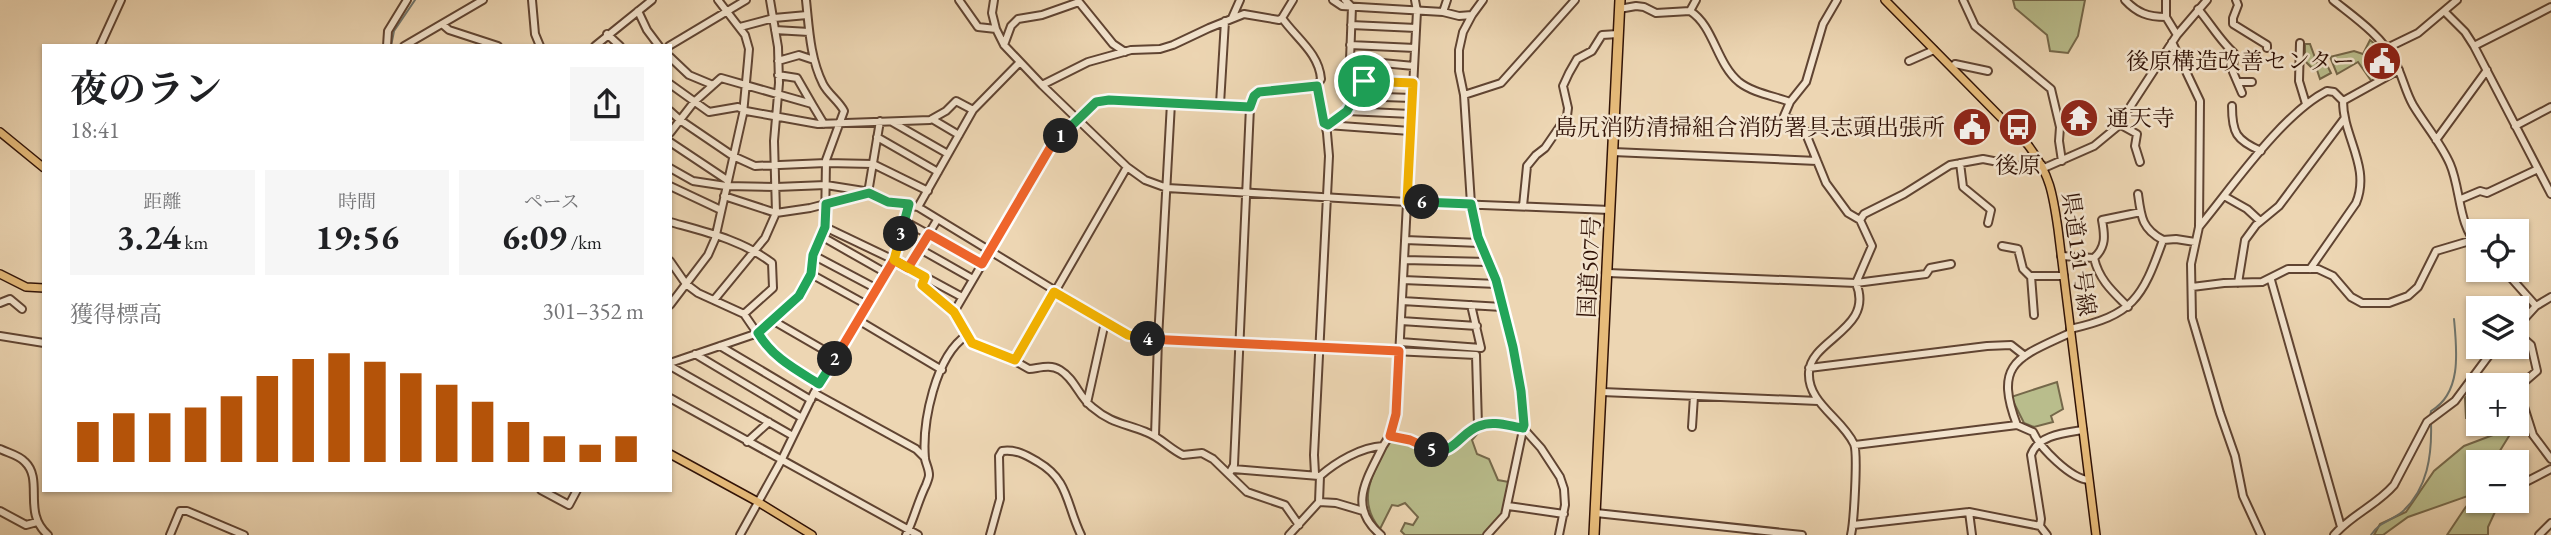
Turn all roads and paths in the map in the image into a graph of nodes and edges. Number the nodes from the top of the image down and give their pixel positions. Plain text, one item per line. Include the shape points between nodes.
1 (121, 0) edge
2 (407, 0) edge
3 (483, 0) edge
4 (532, 0) edge
5 (652, 0) edge
6 (718, 0) edge
7 (746, 0) edge
8 (770, 0) edge
9 (806, 0) edge
10 (959, 0) edge
11 (994, 0) edge
12 (1240, 0) edge
13 (1293, 0) edge
14 (1333, 0) edge
15 (1345, 0) edge
16 (1388, 0) edge
17 (1415, 0) edge
18 (1447, 0) edge
19 (1483, 0) edge
20 (1575, 0) edge
21 (1696, 0) edge
22 (1837, 0) edge
23 (1885, 0) edge
24 (1963, 0) edge
25 (2125, 0) edge
26 (2166, 0) edge
27 (2207, 0) edge
28 (2236, 0) edge
29 (2333, 0) edge
30 (2457, 0) edge
31 (1079, 1) edge
32 (1364, 4) edge
33 (1619, 5) edge
34 (1352, 7) junction
35 (2551, 7) edge
36 (1388, 9) junction
37 (2198, 9) junction
38 (726, 10) junction
39 (638, 11) junction
40 (1417, 11) junction
41 (1690, 11) junction
42 (2444, 11) junction
43 (1443, 12) junction
44 (807, 15) junction
45 (1472, 15) junction
46 (2166, 17) junction
47 (774, 18) junction
48 (1232, 18) junction
49 (1282, 18) junction
50 (1224, 21) junction
51 (442, 24) junction
52 (1351, 25) junction
53 (740, 27) junction
54 (996, 29) junction
55 (1416, 29) junction
56 (775, 30) junction
57 (809, 32) junction
58 (607, 34) junction
59 (1618, 34) junction
60 (2177, 35) junction
61 (2172, 42) junction
62 (2300, 43) dead end
63 (101, 44) edge
64 (387, 44) edge
65 (407, 44) edge
66 (492, 44) edge
67 (539, 44) edge
68 (597, 44) edge
69 (618, 44) edge
70 (658, 44) edge
71 (672, 44) edge
72 (1004, 45) junction
73 (1350, 45) junction
74 (2474, 46) junction
75 (1415, 48) junction
76 (2267, 48) dead end
77 (2387, 48) junction
78 (1934, 50) junction
79 (1125, 52) junction
80 (672, 59) edge
81 (814, 60) junction
82 (778, 61) junction
83 (1909, 61) dead end
84 (1020, 62) junction
85 (1414, 66) junction
86 (1952, 67) junction
87 (2399, 70) junction
88 (2487, 70) junction
89 (1988, 71) dead end
90 (778, 75) junction
91 (2239, 82) junction
92 (2252, 82) dead end
93 (746, 83) junction
94 (1413, 83) junction
95 (713, 85) junction
96 (1042, 85) junction
97 (672, 86) edge
98 (1317, 86) junction
99 (2242, 93) dead end
100 (778, 94) junction
101 (1464, 95) junction
102 (1355, 96) junction
103 (1412, 99) junction
104 (2343, 101) junction
105 (694, 102) junction
106 (1790, 102) junction
107 (1171, 103) junction
108 (812, 104) junction
109 (1220, 104) junction
110 (2306, 104) junction
111 (2232, 106) dead end
112 (1250, 107) junction
113 (2551, 107) edge
114 (743, 109) junction
115 (973, 110) junction
116 (1347, 111) junction
117 (672, 113) edge
118 (1411, 114) junction
119 (776, 116) junction
120 (932, 119) junction
121 (2344, 119) junction
122 (680, 120) junction
123 (1077, 120) junction
124 (880, 121) junction
125 (891, 121) junction
126 (840, 123) junction
127 (824, 124) junction
128 (2119, 124) junction
129 (1327, 125) junction
130 (2515, 126) junction
131 (672, 130) edge
132 (1410, 131) junction
133 (0, 132) edge
134 (959, 135) junction
135 (877, 137) junction
136 (2436, 140) junction
137 (672, 143) edge
138 (2262, 151) junction
139 (1613, 152) junction
140 (948, 155) junction
141 (733, 156) junction
142 (1817, 161) junction
143 (2062, 161) junction
144 (2140, 162) dead end
145 (826, 163) junction
146 (1961, 163) junction
147 (873, 164) junction
148 (774, 165) junction
149 (42, 166) edge
150 (2043, 166) junction
151 (1127, 167) junction
152 (672, 169) edge
153 (2538, 169) junction
154 (938, 172) junction
155 (727, 183) junction
156 (826, 185) junction
157 (672, 187) edge
158 (776, 187) junction
159 (1167, 188) junction
160 (928, 191) junction
161 (869, 193) junction
162 (1247, 194) junction
163 (2138, 194) dead end
164 (2551, 194) edge
165 (724, 196) junction
166 (2224, 196) junction
167 (1327, 197) junction
168 (2461, 199) junction
169 (1407, 202) junction
170 (826, 204) junction
171 (909, 204) junction
172 (1471, 204) junction
173 (1523, 206) junction
174 (918, 207) junction
175 (1610, 210) junction
176 (721, 211) junction
177 (2141, 212) junction
178 (776, 213) junction
179 (937, 220) junction
180 (1860, 220) junction
181 (904, 221) junction
182 (2260, 221) junction
183 (2466, 222) edge
184 (672, 223) edge
185 (1988, 223) dead end
186 (825, 227) junction
187 (2199, 227) junction
188 (716, 234) junction
189 (929, 234) junction
190 (821, 236) junction
191 (1405, 240) junction
192 (2163, 240) junction
193 (2194, 242) junction
194 (1480, 243) junction
195 (2466, 245) edge
196 (2002, 246) dead end
197 (920, 248) junction
198 (756, 250) junction
199 (989, 252) junction
200 (813, 255) junction
201 (2061, 256) junction
202 (2094, 258) junction
203 (894, 260) junction
204 (1404, 260) junction
205 (1488, 262) junction
206 (672, 264) edge
207 (982, 264) junction
208 (1951, 264) dead end
209 (908, 268) junction
210 (2310, 269) junction
211 (886, 273) junction
212 (1608, 273) junction
213 (0, 274) edge
214 (811, 274) junction
215 (2031, 276) junction
216 (2064, 276) junction
217 (925, 277) junction
218 (973, 279) junction
219 (1403, 280) junction
220 (2271, 280) junction
221 (2238, 282) junction
222 (2515, 282) edge
223 (1856, 283) junction
224 (686, 284) junction
225 (1497, 284) junction
226 (2192, 287) junction
227 (42, 288) edge
228 (877, 289) junction
229 (1054, 292) junction
230 (2551, 297) edge
231 (962, 298) junction
232 (714, 300) junction
233 (1402, 301) junction
234 (672, 302) edge
235 (0, 303) edge
236 (867, 305) junction
237 (1471, 305) junction
238 (1502, 306) junction
239 (2536, 306) junction
240 (2128, 307) junction
241 (22, 309) dead end
242 (954, 312) junction
243 (744, 314) junction
244 (2529, 314) edge
245 (2034, 315) dead end
246 (772, 320) junction
247 (858, 320) junction
248 (1401, 321) junction
249 (1105, 323) junction
250 (1477, 326) junction
251 (2070, 331) junction
252 (758, 333) junction
253 (967, 335) junction
254 (0, 336) edge
255 (1158, 339) junction
256 (1400, 342) junction
257 (42, 343) edge
258 (1238, 343) junction
259 (2529, 343) edge
260 (720, 346) junction
261 (1320, 347) junction
262 (1399, 351) junction
263 (695, 354) junction
264 (2025, 356) junction
265 (836, 357) junction
266 (2486, 359) edge
267 (1015, 360) junction
268 (672, 363) edge
269 (672, 365) edge
270 (1809, 368) junction
271 (942, 370) junction
272 (819, 384) junction
273 (1602, 392) junction
274 (813, 396) junction
275 (1694, 396) junction
276 (672, 399) edge
277 (1818, 401) junction
278 (1087, 404) junction
279 (802, 418) junction
280 (769, 422) junction
281 (2017, 425) junction
282 (1478, 426) junction
283 (1692, 427) dead end
284 (1523, 428) junction
285 (2083, 430) junction
286 (793, 436) junction
287 (1155, 436) junction
288 (1390, 436) junction
289 (747, 442) junction
290 (2038, 442) junction
291 (1855, 445) junction
292 (1383, 446) junction
293 (0, 449) edge
294 (672, 455) edge
295 (925, 458) junction
296 (2551, 459) edge
297 (781, 461) junction
298 (2551, 469) edge
299 (1231, 471) junction
300 (1318, 475) junction
301 (2089, 480) junction
302 (2529, 480) edge
303 (545, 492) edge
304 (577, 492) edge
305 (758, 502) junction
306 (1319, 502) junction
307 (1508, 506) junction
308 (0, 510) edge
309 (1363, 511) junction
310 (1969, 512) junction
311 (1596, 513) junction
312 (1564, 514) junction
313 (37, 522) junction
314 (2551, 523) edge
315 (1299, 525) junction
316 (1853, 525) junction
317 (2040, 526) junction
318 (2341, 527) junction
319 (907, 532) edge
320 (1489, 533) edge
321 (48, 535) edge
322 (170, 535) edge
323 (244, 535) edge
324 (740, 535) edge
325 (812, 535) edge
326 (918, 535) edge
327 (990, 535) edge
328 (1081, 535) edge
329 (1289, 535) edge
330 (1381, 535) edge
331 (1499, 535) edge
332 (1559, 535) edge
333 (1594, 535) edge
334 (1802, 535) edge
335 (1851, 535) edge
336 (1972, 535) edge
337 (2047, 535) edge
338 (2096, 535) edge
339 (2261, 535) edge
340 (2334, 535) edge
341 (2539, 535) edge

1 - 63 street
2 - 64 street via 388,31
3 - 51 street
4 - 67 street
5 - 39 street
6 - 38 street
7 - 38 street
8 - 47 street
9 - 44 street
10 - 54 street via 978,27
11 - 54 street
12 - 48 street
13 - 49 street
14 - 34 street
15 - 34 street
16 - 36 street
17 - 40 street
18 - 43 street
19 - 45 street
20 - 101 street via 1501,83
21 - 41 street
22 - 106 street via 1823,24 1806,82
23 - 78 main road, 県道131号線
24 - 143 street via 1975,26 2051,89
25 - 46 street via 2144,14
26 - 46 street
27 - 37 street
28 - 76 street via 2233,24 2262,40
29 - 77 street
30 - 42 street
31 - 72 street via 1018,19
31 - 79 street via 1113,44
32 - 34 street
32 - 36 street
33 - 41 street via 1644,6 1656,13
33 - 59 highway, 国道507号
34 - 52 street
35 - 74 street
36 - 40 street
37 - 60 street
37 - 91 street via 2234,53
38 - 53 street
38 - 71 street
39 - 58 street
39 - 70 street
40 - 43 street
40 - 55 street
41 - 106 street via 1702,20 1720,57 1739,81
42 - 74 street
42 - 77 street via 2418,33
43 - 45 street
44 - 47 street
44 - 57 street
45 - 101 street via 1459,50
46 - 60 street
47 - 53 street
47 - 56 street
48 - 49 street via 1248,14
48 - 50 street
49 - 98 street via 1314,56 1321,79
50 - 79 street via 1173,46
50 - 109 street
51 - 65 street
51 - 66 street
52 - 55 street
52 - 73 street
53 - 93 street via 749,49
54 - 72 street
55 - 75 street
56 - 57 street
56 - 82 street
57 - 81 street
58 - 68 street
58 - 69 street
59 - 139 highway, 国道507号
59 - 173 street via 1602,35 1569,73 1563,86 1567,116 1527,166
60 - 61 street
61 - 128 street
61 - 187 street via 2200,101
62 - 110 street via 2299,81
72 - 84 street
73 - 75 street
73 - 85 street via 1350,60
74 - 88 street
75 - 85 street
77 - 87 street
78 - 83 street
78 - 86 main road, 県道131号線
79 - 96 street via 1088,62
80 - 95 street via 689,75
81 - 82 street via 799,55
81 - 126 street via 825,88 844,111
82 - 90 street
84 - 96 street
84 - 115 street
85 - 94 street
86 - 89 street
86 - 150 main road, 県道131号線
87 - 104 street
87 - 136 street
88 - 130 street
88 - 136 street
90 - 100 street
90 - 108 street via 797,78
91 - 92 street
91 - 99 street
93 - 95 street via 721,78
93 - 100 street
93 - 114 street
94 - 102 street via 1364,81
94 - 103 street
95 - 105 street
96 - 123 street
97 - 105 street
98 - 112 street via 1259,92
98 - 129 street
100 - 108 street
100 - 119 street
101 - 172 street
102 - 103 street
102 - 116 street
103 - 118 street
104 - 110 street via 2327,91
104 - 121 street
105 - 114 street via 709,112
105 - 122 street
106 - 142 street via 1784,116 1804,129
107 - 109 street
107 - 123 street via 1096,102
107 - 159 street
108 - 127 street
109 - 112 street
110 - 138 street
111 - 138 street via 2236,134 2244,144
112 - 162 street
113 - 130 street
114 - 119 street
114 - 141 street
115 - 120 street via 956,101
115 - 134 street
116 - 118 street
116 - 129 street
117 - 122 street
118 - 132 street
119 - 127 street
119 - 148 street
120 - 125 street
120 - 134 street
121 - 182 street via 2279,206
121 - 210 street via 2360,164 2360,195
122 - 131 street
122 - 141 street
123 - 151 street
123 - 199 street via 1050,148
124 - 125 street
124 - 126 street
124 - 135 street
125 - 140 street
126 - 127 street
126 - 145 street
128 - 143 street via 2094,146
128 - 144 street via 2137,134
129 - 132 street
129 - 167 street
130 - 153 street
132 - 169 street
133 - 149 main road
134 - 140 street
135 - 147 street
135 - 154 street
136 - 168 street
137 - 155 street
138 - 166 street
139 - 142 street
139 - 175 highway, 国道507号
140 - 154 street
141 - 148 street via 755,166
141 - 155 street
142 - 180 street via 1838,201
143 - 150 street
145 - 147 street
145 - 148 street
145 - 156 street
146 - 150 street via 1987,159 2029,168
146 - 180 street via 1942,169
146 - 185 street via 1963,187 1990,210
147 - 160 street
147 - 161 street
148 - 158 street
150 - 201 main road, 県道131号線 via 2053,190
151 - 159 street
151 - 229 street
152 - 155 street via 693,181
153 - 164 street
153 - 168 street
154 - 160 street
155 - 158 street
155 - 165 street
156 - 158 street
156 - 161 street
156 - 170 street
157 - 176 street
158 - 178 street
159 - 162 street
159 - 255 street
160 - 174 street
161 - 170 street
161 - 171 street via 888,202
162 - 167 street
162 - 258 street
163 - 177 street
165 - 176 street
165 - 178 street
166 - 182 street
166 - 187 street
167 - 169 street
167 - 261 street
168 - 183 street
169 - 172 street
169 - 191 street
170 - 178 street
170 - 186 street
171 - 174 street
171 - 181 street
172 - 173 street
172 - 194 street
173 - 175 street
174 - 179 street
175 - 212 highway, 国道507号
176 - 188 street
177 - 192 street via 2147,230
177 - 202 street via 2102,220 2104,242
178 - 198 street
179 - 189 street
179 - 199 street
180 - 223 street via 1872,246
181 - 189 street
181 - 203 street
182 - 221 street via 2245,240
184 - 188 street
186 - 190 street
186 - 203 street
187 - 193 street
188 - 198 street
188 - 224 street via 708,255
189 - 197 street
189 - 207 street
190 - 200 street
190 - 211 street
191 - 194 street
191 - 204 street
192 - 193 street
192 - 240 street via 2140,293
193 - 226 street
194 - 205 street
195 - 210 street via 2436,251 2418,287 2389,303 2362,303 2333,276
196 - 215 street via 2018,249 2023,269
197 - 209 street
197 - 218 street
198 - 232 street
198 - 243 street via 772,263 773,288
199 - 207 street
199 - 229 street
200 - 214 street
200 - 228 street
201 - 202 street
201 - 216 main road, 県道131号線
202 - 240 street via 2105,284
203 - 209 street
203 - 211 street
204 - 205 street
204 - 219 street
205 - 225 street
206 - 224 street
207 - 218 street
208 - 223 street via 1930,268 1926,274
209 - 217 street
210 - 220 street via 2288,269
211 - 228 street
212 - 223 street
212 - 273 highway, 国道507号
213 - 227 main road via 19,285
214 - 236 street
214 - 246 street via 799,296
215 - 216 street
215 - 245 street
216 - 251 main road, 県道131号線
217 - 231 street
217 - 242 street via 922,285
218 - 231 street
219 - 225 street
219 - 233 street
220 - 221 street
220 - 318 street
221 - 226 street
222 - 239 street
223 - 270 street via 1859,309 1812,359
224 - 232 street
224 - 234 street
225 - 238 street
226 - 339 street via 2195,332 2235,456 2243,496
228 - 236 street
229 - 249 street
229 - 267 street
230 - 239 street
231 - 242 street
232 - 243 street
233 - 237 street
233 - 248 street
235 - 241 street via 10,299
236 - 247 street
237 - 238 street
237 - 250 street
238 - 284 street via 1521,391
239 - 244 street
240 - 251 street via 2099,323
242 - 253 street
243 - 252 street
246 - 252 street
246 - 265 street
247 - 265 street
247 - 271 street
248 - 250 street
248 - 256 street
249 - 255 street via 1128,335
249 - 278 street
250 - 256 street via 1481,348
251 - 264 street
251 - 285 main road, 県道131号線
252 - 260 street
252 - 272 street via 778,359
253 - 267 street via 977,347
253 - 271 street via 958,341
254 - 257 street
255 - 258 street
255 - 287 street
256 - 262 street
258 - 261 street
258 - 299 street
259 - 296 street via 2537,371 2519,391 2533,435
260 - 263 street
260 - 274 street
261 - 262 street
261 - 300 street via 1314,455
262 - 282 street via 1476,355
262 - 288 street via 1396,414
263 - 268 street
263 - 279 street
264 - 270 street via 2011,345 1987,346
264 - 281 street via 2011,371 2007,393
265 - 272 street
266 - 318 street via 2455,401 2427,422 2394,485
267 - 278 street via 1029,369 1058,368
269 - 280 street
270 - 277 street
271 - 295 street via 929,404
272 - 274 street
273 - 275 street
273 - 311 highway, 国道507号
274 - 279 street
274 - 295 street
275 - 277 street
275 - 283 street
276 - 289 street
277 - 291 street
278 - 287 street via 1121,425
279 - 286 street
280 - 286 street
280 - 289 street
281 - 290 street via 2033,432
281 - 291 street
282 - 284 street via 1496,423
282 - 288 street via 1439,452
284 - 307 street
284 - 312 street via 1560,477
285 - 290 street
285 - 301 main road, 県道131号線
286 - 297 street
287 - 299 street via 1183,455 1202,453
288 - 292 street
289 - 297 street
290 - 301 street via 2078,478
290 - 317 street via 2031,455
291 - 316 street
292 - 300 street via 1346,458
292 - 309 street via 1364,485
293 - 313 street via 30,468
294 - 305 main road
295 - 319 street via 929,478
297 - 305 street
297 - 319 street
298 - 302 street
299 - 300 street
299 - 315 street via 1247,492 1285,505
300 - 306 street
301 - 338 main road, 県道131号線
303 - 304 street via 569,505
305 - 324 street
305 - 325 main road
306 - 309 street
306 - 315 street
307 - 312 street
307 - 320 street
308 - 313 street via 26,525
309 - 330 street
310 - 316 street
310 - 317 street
310 - 336 street
311 - 333 highway, 国道507号
311 - 334 street
312 - 332 street
313 - 321 street
314 - 341 street
315 - 329 street
316 - 335 street
317 - 337 street
318 - 340 street
319 - 326 street
320 - 331 street
322 - 323 street via 180,510
327 - 328 street via 1000,499 999,456 1007,450 1051,468

